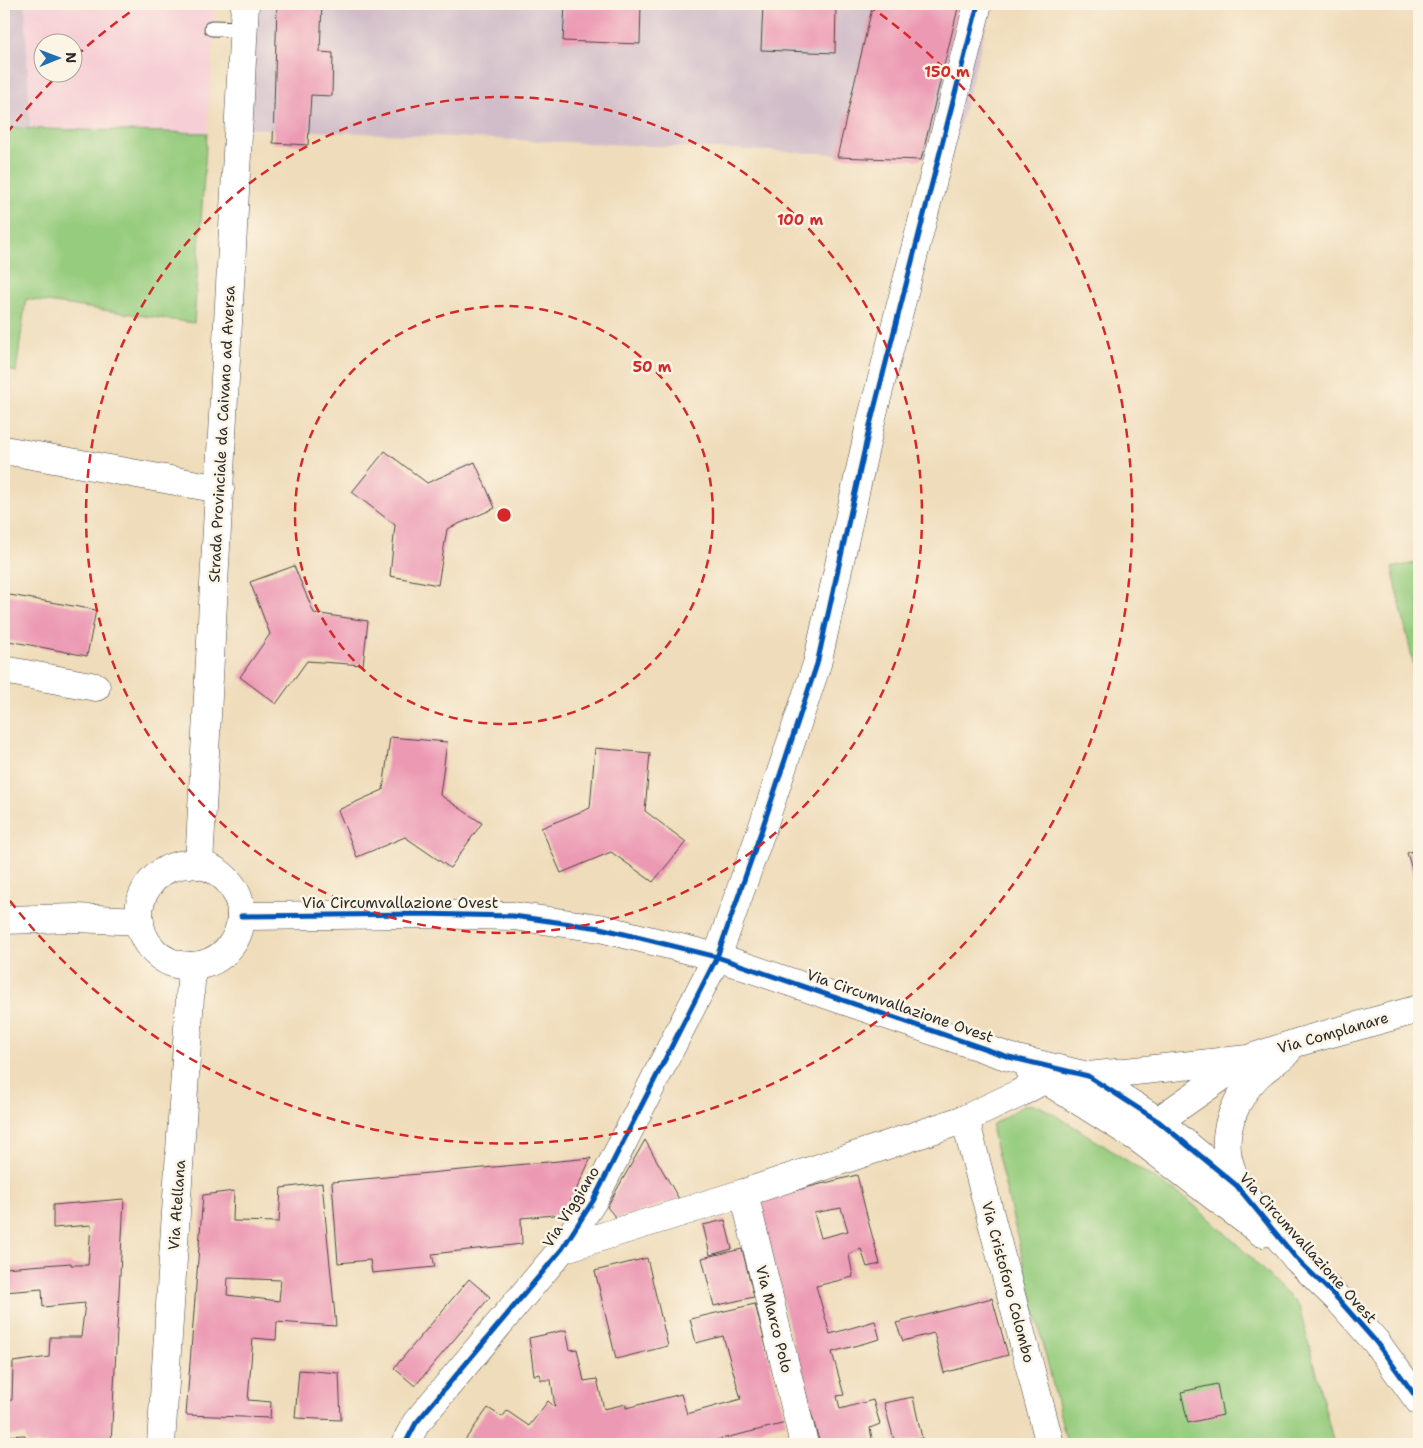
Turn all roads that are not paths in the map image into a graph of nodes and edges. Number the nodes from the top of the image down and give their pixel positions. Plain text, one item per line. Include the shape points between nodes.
1 (978, 4) edge
2 (245, 16) edge
3 (212, 28) dead end
4 (4, 450) edge
5 (220, 489) junction
6 (4, 670) edge
7 (96, 687) dead end
8 (199, 865) junction
9 (242, 916) junction
10 (4, 920) edge
11 (140, 920) junction
12 (717, 956) junction
13 (192, 966) junction
14 (1419, 1009) edge
15 (1299, 1042) junction
16 (1010, 1057) junction
17 (1248, 1059) junction
18 (1088, 1076) junction
19 (1045, 1079) junction
20 (965, 1119) junction
21 (1148, 1130) junction
22 (1236, 1184) junction
23 (744, 1194) junction
24 (562, 1249) junction
25 (1297, 1259) junction
26 (1419, 1401) edge
27 (161, 1444) edge
28 (405, 1444) edge
29 (804, 1444) edge
30 (1050, 1444) edge

1 - 12 street, Via Viggiano via 870,425 817,664
2 - 3 lane
2 - 5 street, Strada Provinciale da Caivano ad Aversa
4 - 5 street
5 - 8 street, Strada Provinciale da Caivano ad Aversa
6 - 7 street
8 - 9 street via 216,871 230,883
8 - 11 street via 181,865 163,872 150,885 142,902
9 - 12 street, Via Circumvallazione Ovest via 513,916 600,928
9 - 13 street via 238,935 227,951 211,962
10 - 11 street
11 - 13 street via 143,935 163,958
12 - 16 street, Via Circumvallazione Ovest
12 - 24 street, Via Viggiano via 594,1201
13 - 27 street, Via Atellana
14 - 15 street, Via Complanare
15 - 17 street, Via Complanare
15 - 22 street via 1258,1075 1239,1099 1228,1133 1228,1157
16 - 18 street, Via Circumvallazione Ovest
16 - 19 street, Via Circumvallazione Ovest
17 - 18 street
17 - 21 street
18 - 21 street, Via Circumvallazione Ovest
19 - 20 street
19 - 21 street, Via Circumvallazione Ovest
20 - 23 street
20 - 30 street, Via Cristoforo Colombo
21 - 22 street, Via Circumvallazione Ovest
21 - 25 street, Via Circumvallazione Ovest
22 - 25 street, Via Circumvallazione Ovest
23 - 24 street
23 - 29 street, Via Marco Polo
24 - 28 street, Via Viggiano via 416,1423
25 - 26 street, Via Circumvallazione Ovest via 1376,1342

